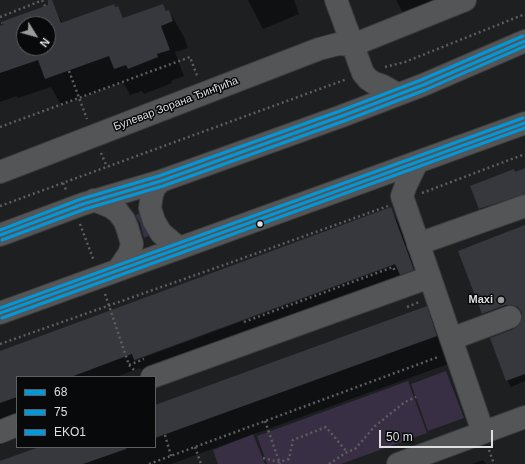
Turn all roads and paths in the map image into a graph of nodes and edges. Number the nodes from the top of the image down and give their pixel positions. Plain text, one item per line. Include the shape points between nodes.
1 (43, 0) edge
2 (336, 0) edge
3 (465, 0) edge
4 (45, 6) dead end
5 (525, 14) edge
6 (0, 17) edge
7 (521, 44) edge
8 (353, 45) junction
9 (69, 71) dead end
10 (363, 72) junction
11 (203, 93) junction
12 (397, 94) junction
13 (79, 99) junction
14 (353, 111) junction
15 (525, 123) edge
16 (0, 127) edge
17 (525, 154) edge
18 (417, 162) junction
19 (0, 172) edge
20 (372, 179) junction
21 (161, 180) junction
22 (403, 198) junction
23 (94, 200) junction
24 (0, 206) edge
25 (525, 206) edge
26 (0, 235) edge
27 (418, 244) junction
28 (179, 248) junction
29 (393, 267) dead end
30 (118, 270) junction
31 (430, 277) junction
32 (0, 313) edge
33 (518, 314) edge
34 (244, 323) dead end
35 (0, 344) edge
36 (453, 345) junction
37 (130, 365) dead end
38 (152, 367) edge
39 (416, 397) dead end
40 (525, 417) edge
41 (265, 421) junction
42 (16, 425) edge
43 (0, 432) edge
44 (483, 432) junction
45 (164, 435) dead end
46 (195, 447) junction
47 (347, 452) junction
48 (171, 456) junction
49 (263, 458) dead end
50 (279, 463) edge
51 (149, 464) edge
52 (201, 464) edge
53 (328, 464) edge
54 (398, 464) edge

1 - 4 path
1 - 6 path
2 - 8 street
3 - 8 street, Булевар Зорана Ђинђића
5 - 10 path via 404,62
7 - 12 street
8 - 10 street
8 - 11 street, Булевар Зорана Ђинђића via 328,46
9 - 13 path
10 - 12 street via 374,83
10 - 14 street via 352,101
10 - 24 path via 331,86
11 - 13 path via 190,57
11 - 19 street, Булевар Зорана Ђинђића
12 - 14 street
13 - 16 path
14 - 21 street
15 - 18 street
17 - 22 path
18 - 20 street
18 - 22 street
20 - 22 street via 384,184
20 - 28 street
21 - 23 street
21 - 28 street via 152,194 150,208 161,233
22 - 27 street
22 - 35 path via 236,263
23 - 26 street
23 - 30 street via 118,212 128,227 132,244 129,254
25 - 27 street
27 - 31 street
28 - 30 street
29 - 34 path
30 - 32 street
31 - 36 street
31 - 38 street
33 - 36 street
36 - 41 path
36 - 44 street
37 - 38 path
39 - 47 path via 405,402 375,426 355,449
40 - 44 street
41 - 46 path
41 - 50 path
42 - 43 street
44 - 54 street
45 - 48 path
46 - 48 path
46 - 52 path
47 - 50 path via 326,427 293,440 289,460
47 - 53 path
48 - 51 path
49 - 50 path

